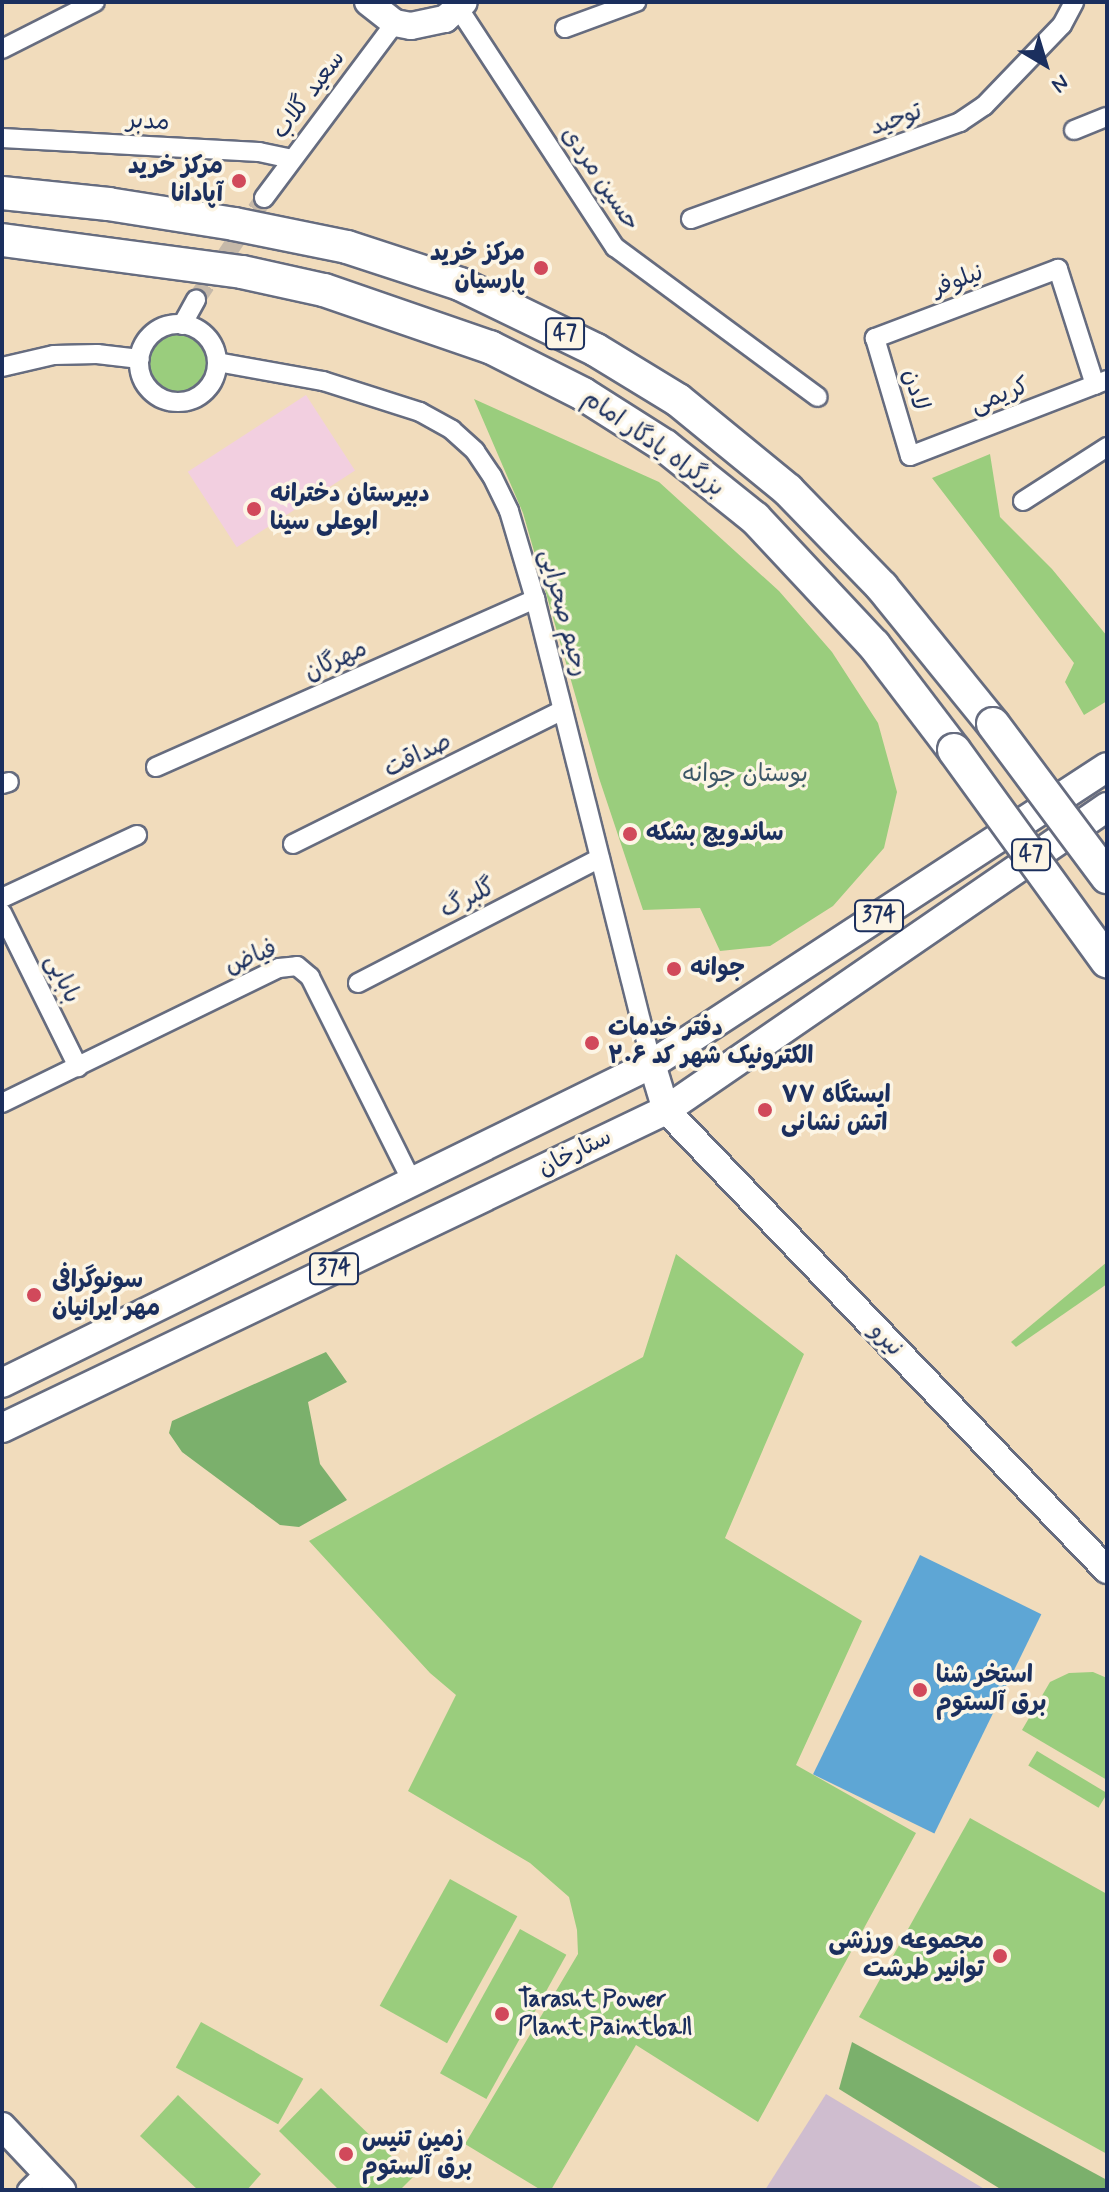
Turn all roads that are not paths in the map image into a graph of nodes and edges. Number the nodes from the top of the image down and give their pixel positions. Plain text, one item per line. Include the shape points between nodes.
1 (95, 2) edge
2 (368, 2) edge
3 (636, 2) edge
4 (1074, 2) edge
5 (462, 6) edge
6 (395, 23) junction
7 (565, 28) dead end
8 (2, 49) edge
9 (1107, 117) edge
10 (1074, 130) dead end
11 (2, 138) edge
12 (291, 159) junction
13 (2, 193) edge
14 (264, 198) tunnel mouth
15 (691, 219) dead end
16 (2, 240) edge
17 (196, 300) tunnel mouth
18 (182, 325) junction
19 (875, 338) joint
20 (140, 359) junction
21 (217, 362) junction
22 (2, 367) edge
23 (1101, 383) edge
24 (818, 397) dead end
25 (1107, 447) edge
26 (910, 456) joint
27 (1023, 501) dead end
28 (535, 599) junction
29 (563, 710) junction
30 (156, 767) dead end
31 (1107, 767) edge
32 (1107, 807) edge
33 (137, 835) dead end
34 (293, 844) dead end
35 (600, 858) junction
36 (1107, 877) edge
37 (2, 898) edge
38 (2, 913) edge
39 (1107, 961) edge
40 (358, 983) dead end
41 (652, 1064) junction
42 (78, 1067) junction
43 (2, 1103) edge
44 (666, 1110) junction
45 (412, 1182) junction
46 (2, 1383) edge
47 (2, 1428) edge
48 (1107, 1570) edge
49 (2, 2126) edge
50 (45, 2184) edge

1 - 8 street
2 - 6 street
3 - 7 street
4 - 15 street, توحید via 1052,35 984,106 960,122
5 - 6 street via 429,25
5 - 24 street, حسین مردی via 615,247
6 - 12 street, سعید گلاب
9 - 10 street
11 - 12 street, مدبر via 259,152
12 - 14 street, سعید گلاب
13 - 36 highway, بزرگراه یادگار امام / 47, bridge via 124,206 347,247 460,284 596,350 678,400 788,490 882,587
16 - 39 highway, بزرگراه یادگار امام / 47, bridge via 242,272 324,290 490,347 571,388 665,446 755,518 874,645
17 - 18 street
18 - 20 street via 159,330
18 - 21 street via 210,341
19 - 23 street, نیلوفر via 1058,269
19 - 26 street, لادن
20 - 21 street via 141,372 154,393 177,402 201,395 210,386
20 - 22 street via 54,355
21 - 28 street, رحیم صحرایی via 375,396 452,430 475,451 509,511
23 - 26 street, کریمی
25 - 27 street
28 - 29 street, رحیم صحرایی
28 - 30 street, مهرگان
29 - 34 street, صداقت
29 - 35 street, رحیم صحرایی
31 - 41 main road, ستارخان / 374
32 - 44 main road, ستارخان / 374
33 - 37 street
35 - 40 street, گلبرگ
35 - 41 street, رحیم صحرایی
38 - 42 street, بابایی
41 - 44 street
41 - 45 main road, ستارخان / 374
42 - 43 street, فیاض
42 - 45 street, فیاض via 279,968 297,966 310,977
44 - 47 main road, ستارخان / 374
44 - 48 street, نیرو
45 - 46 main road, ستارخان / 374
49 - 50 street

